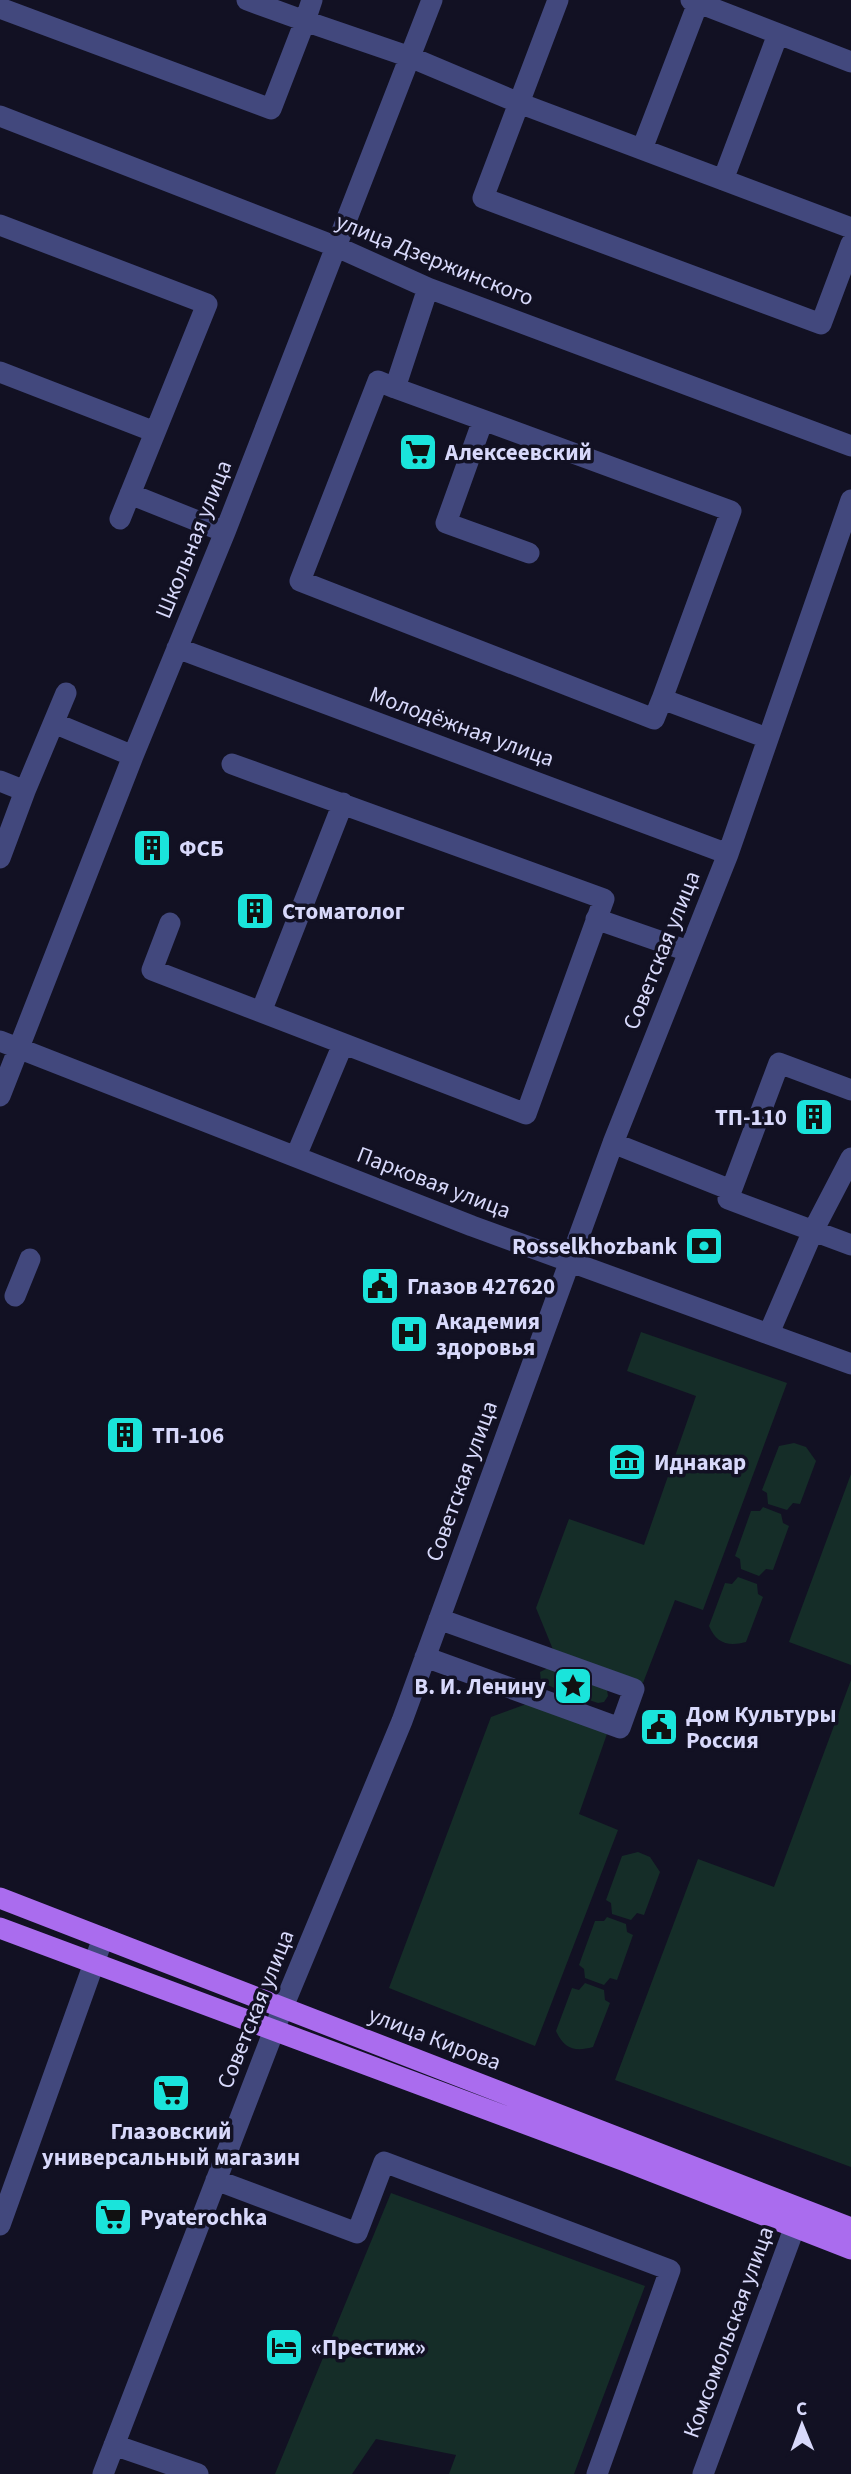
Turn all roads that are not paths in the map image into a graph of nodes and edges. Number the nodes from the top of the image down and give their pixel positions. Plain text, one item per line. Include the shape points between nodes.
1 (247, 0) edge
2 (313, 0) edge
3 (432, 0) edge
4 (558, 0) edge
5 (694, 1) edge
6 (0, 8) edge
7 (305, 21) junction
8 (779, 34) junction
9 (410, 57) junction
10 (851, 62) edge
11 (519, 103) junction
12 (0, 116) edge
13 (642, 149) junction
14 (723, 180) junction
15 (0, 225) edge
16 (851, 242) edge
17 (337, 247) junction
18 (428, 288) junction
19 (0, 372) edge
20 (395, 388) junction
21 (483, 420) junction
22 (155, 432) junction
23 (851, 446) edge
24 (130, 494) junction
25 (851, 500) edge
26 (120, 519) dead end
27 (225, 532) junction
28 (529, 553) dead end
29 (177, 648) junction
30 (65, 693) dead end
31 (662, 699) junction
32 (54, 723) junction
33 (767, 738) junction
34 (133, 756) junction
35 (232, 764) dead end
36 (0, 782) edge
37 (25, 791) junction
38 (343, 803) junction
39 (727, 854) junction
40 (0, 858) edge
41 (596, 919) junction
42 (170, 923) dead end
43 (688, 951) junction
44 (261, 1012) junction
45 (343, 1044) junction
46 (9, 1045) edge
47 (851, 1090) edge
48 (0, 1096) edge
49 (613, 1143) junction
50 (296, 1156) junction
51 (851, 1158) edge
52 (731, 1190) junction
53 (813, 1231) junction
54 (851, 1245) edge
55 (30, 1259) dead end
56 (568, 1262) junction
57 (15, 1296) dead end
58 (769, 1333) junction
59 (851, 1364) edge
60 (439, 1619) junction
61 (425, 1657) junction
62 (0, 1898) edge
63 (0, 1928) edge
64 (103, 1938) junction
65 (94, 1963) junction
66 (283, 2007) junction
67 (274, 2030) junction
68 (216, 2180) junction
69 (798, 2217) junction
70 (0, 2225) edge
71 (851, 2228) edge
72 (851, 2249) edge
73 (114, 2445) junction
74 (103, 2474) edge
75 (198, 2474) edge
76 (597, 2474) edge
77 (703, 2474) edge

1 - 7 street
2 - 7 street
3 - 9 street, Школьная улица
4 - 11 street
5 - 8 street
5 - 13 street
6 - 7 street via 271,109
7 - 9 street
8 - 10 street
8 - 14 street
9 - 11 street
9 - 17 street, Школьная улица
11 - 13 street
11 - 16 street via 483,198 821,324
12 - 17 street, улица Дзержинского
13 - 14 street
14 - 16 street
15 - 22 street via 207,304
17 - 18 street, улица Дзержинского
17 - 27 street, Школьная улица
18 - 20 street
18 - 23 street, улица Дзержинского
19 - 22 street
20 - 21 street
20 - 31 street via 378,381 300,581 654,719
21 - 28 street via 446,523
21 - 31 street via 731,511
22 - 24 street
24 - 26 street
24 - 27 street
25 - 33 street, Советская улица
27 - 29 street, Школьная улица
29 - 34 street, Школьная улица
29 - 39 street, Молодёжная улица
30 - 32 street
31 - 33 street
32 - 34 street
32 - 37 street
33 - 39 street, Советская улица
34 - 46 street, Школьная улица
35 - 38 street
36 - 37 street
37 - 40 street
38 - 41 street via 604,899
38 - 44 street
39 - 43 street, Советская улица
41 - 43 street
41 - 45 street via 526,1114
42 - 44 street via 152,970
43 - 49 street, Советская улица
44 - 45 street
45 - 50 street
46 - 48 street, Школьная улица
46 - 50 street, Парковая улица
47 - 52 street via 779,1063
49 - 52 street
49 - 56 street, Советская улица
50 - 56 street, Парковая улица
51 - 53 street
52 - 53 street via 728,1199
53 - 54 street
53 - 58 street
55 - 57 street
56 - 58 street, Парковая улица
56 - 60 street, Советская улица
58 - 59 street, Парковая улица
60 - 61 street, Советская улица
60 - 61 street via 634,1689 620,1728
61 - 66 street, Советская улица
62 - 64 main road, улица Кирова
63 - 65 main road, улица Кирова
64 - 65 street
64 - 66 main road, улица Кирова
65 - 67 main road, улица Кирова
65 - 70 street
66 - 67 street, Советская улица
66 - 69 main road, улица Кирова
67 - 68 street, Советская улица
67 - 69 main road, улица Кирова via 625,2161
68 - 73 street, Советская улица
68 - 76 street via 357,2233 384,2162 670,2270
69 - 71 main road, улица Кирова
69 - 72 main road, улица Кирова
69 - 77 street, Комсомольская улица
73 - 74 street, Советская улица
73 - 75 street

